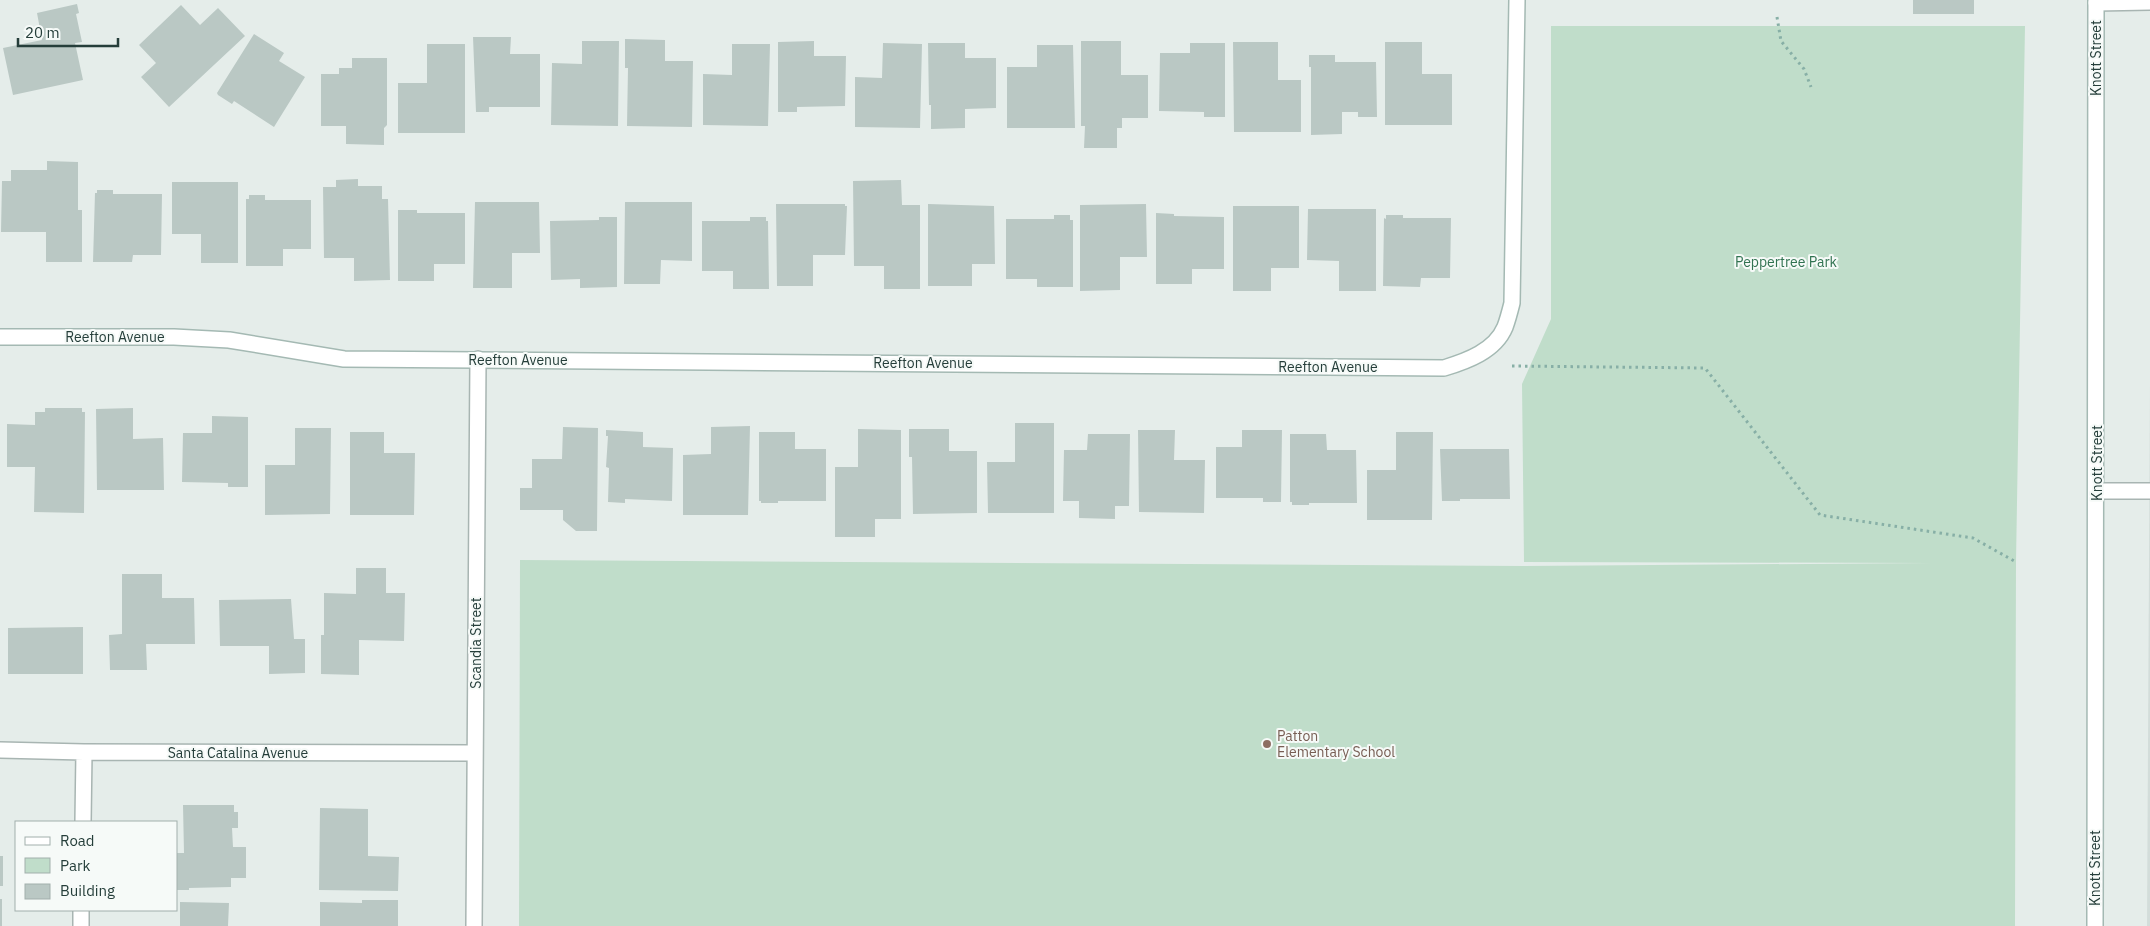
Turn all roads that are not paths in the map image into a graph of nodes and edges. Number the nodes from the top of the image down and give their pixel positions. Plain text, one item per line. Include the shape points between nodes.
1 (1517, 0) edge
2 (2096, 1) edge
3 (2150, 2) edge
4 (0, 337) edge
5 (478, 359) junction
6 (2097, 491) junction
7 (2150, 491) edge
8 (0, 750) edge
9 (84, 752) junction
10 (475, 753) junction
11 (83, 821) edge
12 (81, 911) edge
13 (81, 926) edge
14 (474, 926) edge
15 (2095, 926) edge

1 - 5 street, Reefton Avenue via 1512,304 1505,328 1489,348 1467,361 1444,368
2 - 3 street
2 - 6 street, Knott Street
4 - 5 street, Reefton Avenue via 174,337 228,340 344,359
5 - 10 street, Scandia Street
6 - 7 street
6 - 15 street, Knott Street
8 - 9 street, Santa Catalina Avenue
9 - 10 street, Santa Catalina Avenue
9 - 11 street
10 - 14 street, Scandia Street
12 - 13 street

